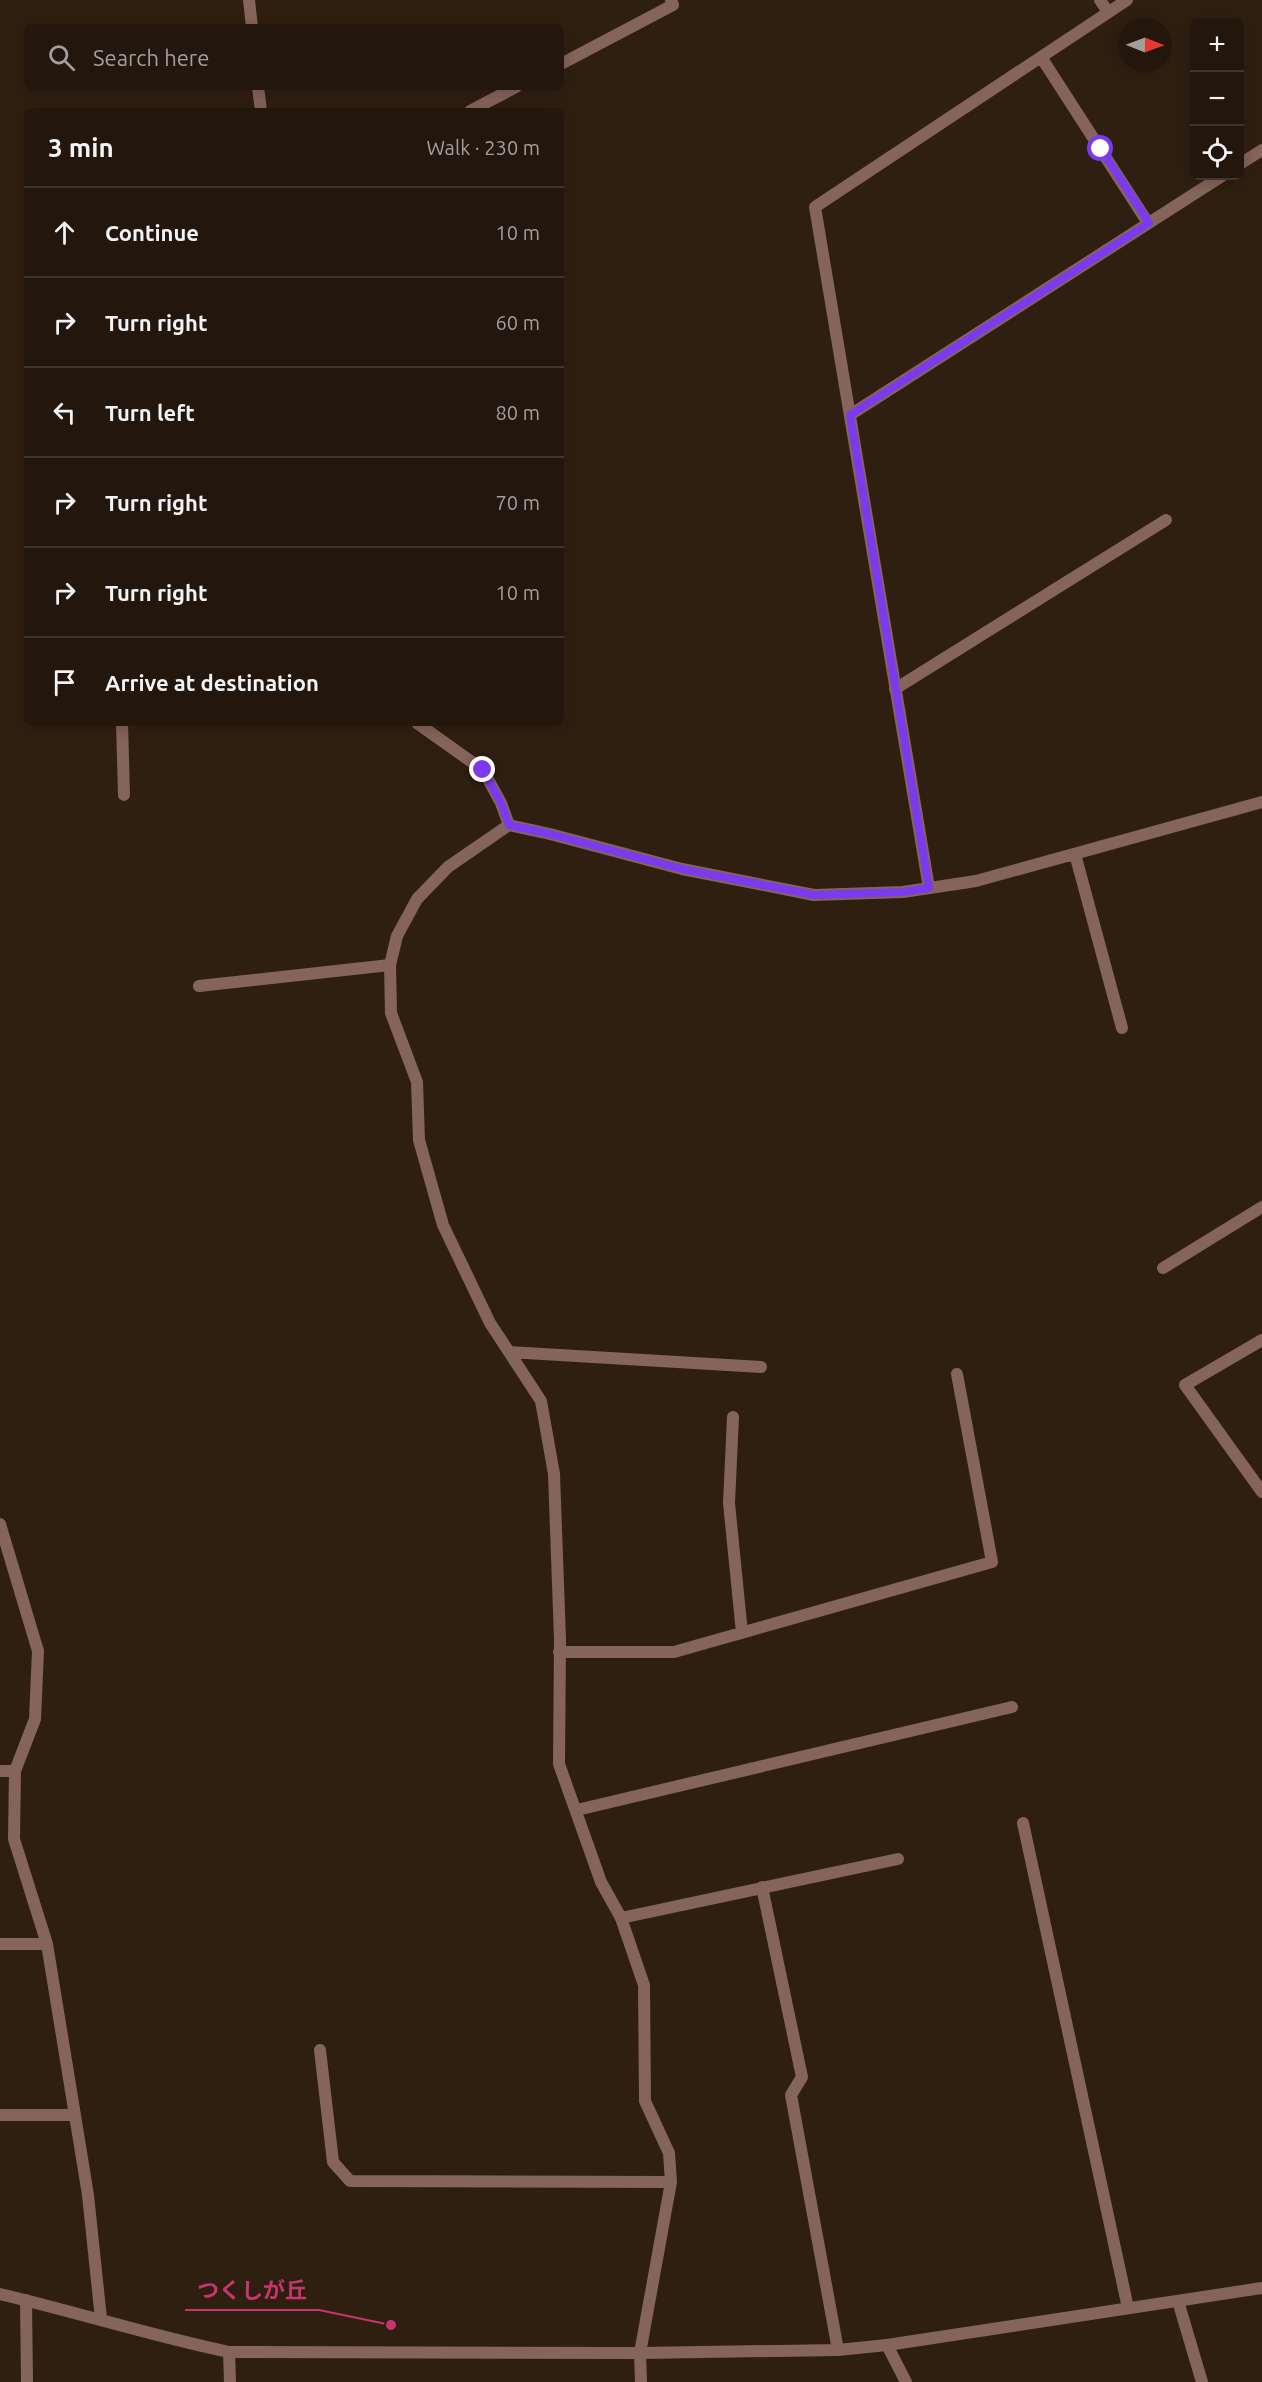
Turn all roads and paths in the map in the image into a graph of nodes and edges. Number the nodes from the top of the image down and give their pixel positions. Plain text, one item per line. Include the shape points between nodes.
1 (249, 0) edge
2 (671, 0) edge
3 (1100, 0) edge
4 (1126, 0) edge
5 (1108, 12) junction
6 (252, 24) edge
7 (1041, 57) junction
8 (564, 62) edge
9 (258, 90) edge
10 (510, 90) edge
11 (261, 108) edge
12 (476, 108) edge
13 (1262, 150) edge
14 (1244, 161) edge
15 (1216, 180) edge
16 (1149, 223) junction
17 (850, 415) junction
18 (1166, 520) dead end
19 (895, 689) junction
20 (122, 726) edge
21 (421, 726) edge
22 (124, 795) dead end
23 (1262, 802) edge
24 (509, 825) junction
25 (1075, 854) junction
26 (929, 888) junction
27 (390, 965) junction
28 (199, 986) dead end
29 (1122, 1028) dead end
30 (1262, 1207) edge
31 (1163, 1268) dead end
32 (1262, 1340) edge
33 (509, 1352) junction
34 (761, 1367) dead end
35 (957, 1374) dead end
36 (733, 1417) dead end
37 (1262, 1492) edge
38 (0, 1524) edge
39 (742, 1633) junction
40 (559, 1652) junction
41 (1012, 1707) dead end
42 (0, 1771) edge
43 (15, 1771) junction
44 (577, 1810) junction
45 (1023, 1822) dead end
46 (898, 1859) dead end
47 (762, 1887) junction
48 (621, 1918) junction
49 (0, 1944) edge
50 (46, 1944) junction
51 (320, 2050) dead end
52 (0, 2115) edge
53 (74, 2115) junction
54 (671, 2182) junction
55 (1262, 2288) edge
56 (0, 2294) edge
57 (26, 2300) junction
58 (1178, 2301) junction
59 (1128, 2308) junction
60 (100, 2319) junction
61 (887, 2345) junction
62 (838, 2350) junction
63 (229, 2352) junction
64 (640, 2353) junction
65 (27, 2382) edge
66 (230, 2382) edge
67 (641, 2382) edge
68 (906, 2382) edge
69 (1202, 2382) edge

1 - 6 street
2 - 8 street via 673,5
3 - 5 street
4 - 5 street
5 - 7 street
7 - 16 street
7 - 17 street via 815,207
9 - 11 street
10 - 12 street
13 - 14 street
15 - 16 street
16 - 17 street
17 - 19 street
18 - 19 street
19 - 26 street
20 - 22 street
21 - 24 street via 483,770
23 - 25 street
24 - 26 street via 682,869 814,895
24 - 27 street via 448,867 417,899 397,936
25 - 26 street via 976,881
25 - 29 street
27 - 28 street
27 - 33 street via 391,1014 417,1082 419,1140 443,1225 490,1323
30 - 31 street
32 - 37 street via 1185,1385
33 - 34 street
33 - 40 street via 541,1401 554,1474
35 - 39 street via 992,1562
36 - 39 street via 729,1503
38 - 43 street via 38,1651 35,1719
39 - 40 street via 674,1652
40 - 44 street via 559,1764
41 - 44 street
42 - 43 street
43 - 50 street via 14,1839
44 - 48 street via 601,1882
45 - 59 street
46 - 47 street
47 - 48 street
47 - 62 street via 802,2077 791,2095
48 - 54 street via 644,1985 645,2101 669,2153
49 - 50 street
50 - 53 street
51 - 54 street via 333,2162 350,2181
52 - 53 street
53 - 60 street via 88,2195
54 - 64 street
55 - 58 street
56 - 57 street
57 - 60 street
57 - 65 street
58 - 59 street
58 - 69 street
59 - 61 street
60 - 63 street
61 - 62 street
61 - 68 street
62 - 64 street
63 - 64 street
63 - 66 street
64 - 67 street

